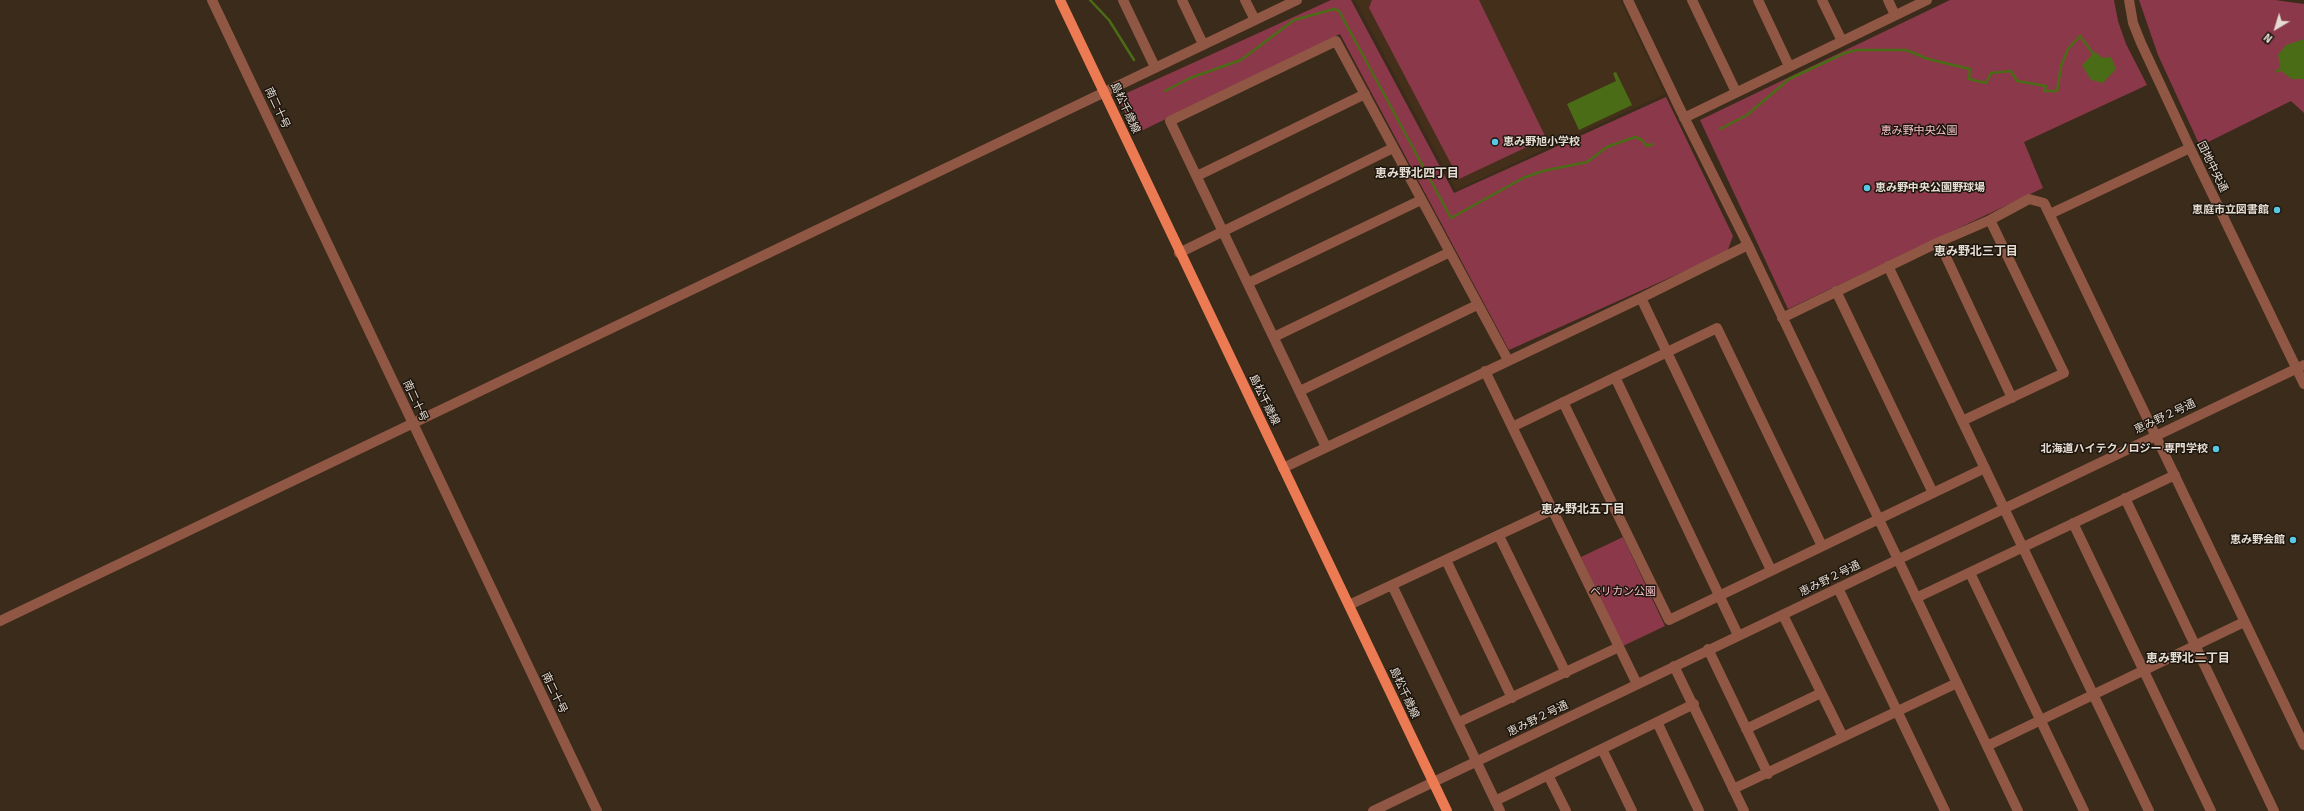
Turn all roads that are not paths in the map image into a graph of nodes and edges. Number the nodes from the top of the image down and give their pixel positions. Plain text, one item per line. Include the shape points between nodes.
1 (212, 0) edge
2 (1060, 0) edge
3 (1123, 0) edge
4 (1182, 0) edge
5 (1245, 0) edge
6 (1296, 0) edge
7 (1628, 0) edge
8 (1692, 0) edge
9 (1758, 0) edge
10 (1822, 0) edge
11 (1888, 0) edge
12 (1927, 0) edge
13 (2129, 0) edge
14 (1895, 15) junction
15 (1255, 20) junction
16 (1842, 41) junction
17 (1203, 44) junction
18 (1790, 66) junction
19 (1155, 67) junction
20 (1104, 91) junction
21 (1736, 92) junction
22 (1365, 94) junction
23 (1684, 118) junction
24 (1393, 148) junction
25 (2190, 148) junction
26 (1197, 176) junction
27 (1421, 200) junction
28 (2050, 214) junction
29 (1990, 220) junction
30 (1222, 230) junction
31 (1939, 242) junction
32 (1748, 245) junction
33 (1179, 253) junction
34 (1448, 253) junction
35 (1888, 266) junction
36 (1248, 283) junction
37 (1836, 291) junction
38 (1641, 298) junction
39 (1477, 306) junction
40 (1782, 318) junction
41 (1274, 337) junction
42 (1665, 353) junction
43 (1508, 360) junction
44 (2300, 366) edge
45 (1485, 371) junction
46 (1615, 377) junction
47 (2304, 384) edge
48 (1300, 391) junction
49 (2012, 398) junction
50 (1563, 402) junction
51 (1962, 422) junction
52 (413, 424) junction
53 (1512, 427) junction
54 (2156, 435) junction
55 (1326, 447) junction
56 (1283, 468) junction
57 (1985, 468) junction
58 (2175, 475) junction
59 (1933, 493) junction
60 (2125, 498) junction
61 (2003, 508) junction
62 (1552, 510) junction
63 (1878, 519) junction
64 (2073, 523) junction
65 (1499, 536) junction
66 (1822, 546) junction
67 (2022, 547) junction
68 (1898, 559) junction
69 (1446, 560) junction
70 (1771, 570) junction
71 (1970, 573) junction
72 (1392, 585) junction
73 (1838, 588) junction
74 (1720, 596) junction
75 (1916, 598) junction
76 (1349, 606) junction
77 (1783, 615) junction
78 (0, 621) edge
79 (2244, 622) junction
80 (1738, 634) junction
81 (1619, 647) junction
82 (2194, 647) junction
83 (1708, 649) junction
84 (1674, 666) junction
85 (2144, 670) junction
86 (1566, 672) junction
87 (1957, 682) junction
88 (1637, 684) junction
89 (1821, 693) junction
90 (2093, 695) junction
91 (1512, 698) junction
92 (1694, 704) junction
93 (1896, 711) junction
94 (2041, 720) junction
95 (1459, 722) junction
96 (1657, 722) junction
97 (1746, 729) junction
98 (1843, 737) junction
99 (2304, 745) edge
100 (1987, 746) junction
101 (1602, 749) junction
102 (1476, 762) junction
103 (1768, 774) junction
104 (1548, 775) junction
105 (1433, 783) junction
106 (1733, 789) junction
107 (1495, 801) junction
108 (597, 811) edge
109 (1374, 811) edge
110 (1447, 811) edge
111 (1500, 811) edge
112 (1566, 811) edge
113 (1632, 811) edge
114 (1699, 811) edge
115 (1744, 811) edge
116 (1945, 811) edge
117 (2018, 811) edge
118 (2084, 811) edge
119 (2149, 811) edge
120 (2211, 811) edge
121 (2274, 811) edge

1 - 52 street, 南二十号
2 - 20 main road, 島松千歳線
3 - 19 street
4 - 17 street
5 - 15 street
6 - 15 street
7 - 23 street
8 - 21 street
9 - 18 street
10 - 16 street
11 - 14 street
12 - 14 street
13 - 25 street, 団地中央通 via 2133,23 2141,43
14 - 16 street
15 - 17 street
16 - 18 street
17 - 19 street
18 - 21 street
19 - 20 street
20 - 33 main road, 島松千歳線
20 - 52 street
21 - 23 street
22 - 24 street
22 - 26 street
22 - 26 street via 1336,41 1170,121
23 - 32 street
24 - 27 street
24 - 30 street
25 - 28 street
25 - 44 street, 団地中央通
26 - 30 street
27 - 34 street
27 - 36 street
28 - 29 street via 2044,203 2029,199
28 - 54 street
29 - 31 street
29 - 49 street via 2064,372
30 - 33 street
30 - 36 street
31 - 35 street
31 - 49 street
32 - 38 street
32 - 40 street
33 - 56 main road, 島松千歳線
34 - 39 street
34 - 41 street
35 - 37 street
35 - 51 street
36 - 41 street
37 - 40 street
37 - 59 street
38 - 42 street
38 - 43 street
39 - 43 street
39 - 48 street
40 - 63 street
41 - 48 street
42 - 46 street
42 - 66 street via 1717,328
42 - 70 street
43 - 45 street
44 - 47 street, 団地中央通
44 - 54 street, 恵み野２号通
45 - 53 street
45 - 55 street
46 - 50 street
46 - 74 street
48 - 55 street
49 - 51 street
50 - 53 street
50 - 74 street via 1669,620
51 - 57 street
52 - 78 street
52 - 108 street, 南二十号
53 - 62 street
54 - 58 street
54 - 61 street, 恵み野２号通
55 - 56 street
56 - 76 main road, 島松千歳線
57 - 59 street
57 - 61 street
58 - 60 street
58 - 79 street
59 - 63 street
60 - 64 street
60 - 82 street
61 - 67 street
61 - 68 street, 恵み野２号通
62 - 65 street
62 - 81 street
63 - 66 street
63 - 68 street
64 - 67 street
64 - 85 street
65 - 69 street
65 - 86 street
66 - 70 street
67 - 71 street
67 - 90 street
68 - 73 street, 恵み野２号通
68 - 75 street
69 - 72 street
69 - 91 street
70 - 74 street
71 - 75 street
71 - 94 street
72 - 76 street
72 - 95 street
73 - 77 street, 恵み野２号通
73 - 93 street
74 - 80 street
75 - 87 street
76 - 105 main road, 島松千歳線
77 - 80 street, 恵み野２号通
77 - 89 street
79 - 82 street
79 - 99 street
80 - 83 street, 恵み野２号通
81 - 86 street
81 - 88 street
82 - 85 street
82 - 121 street
83 - 84 street, 恵み野２号通
83 - 97 street
84 - 88 street, 恵み野２号通
84 - 92 street
85 - 90 street
85 - 120 street
86 - 91 street
87 - 93 street
87 - 100 street
88 - 102 street, 恵み野２号通
89 - 97 street
89 - 98 street
90 - 94 street
90 - 119 street
91 - 95 street
92 - 96 street
92 - 106 street
93 - 98 street
93 - 116 street
94 - 100 street
94 - 118 street
95 - 102 street
96 - 101 street
96 - 114 street
97 - 103 street
98 - 103 street
100 - 117 street
101 - 104 street
101 - 113 street
102 - 105 street, 恵み野２号通
102 - 107 street
103 - 106 street
104 - 107 street
104 - 112 street
105 - 109 street, 恵み野２号通
105 - 110 main road, 島松千歳線
106 - 115 street
107 - 111 street

